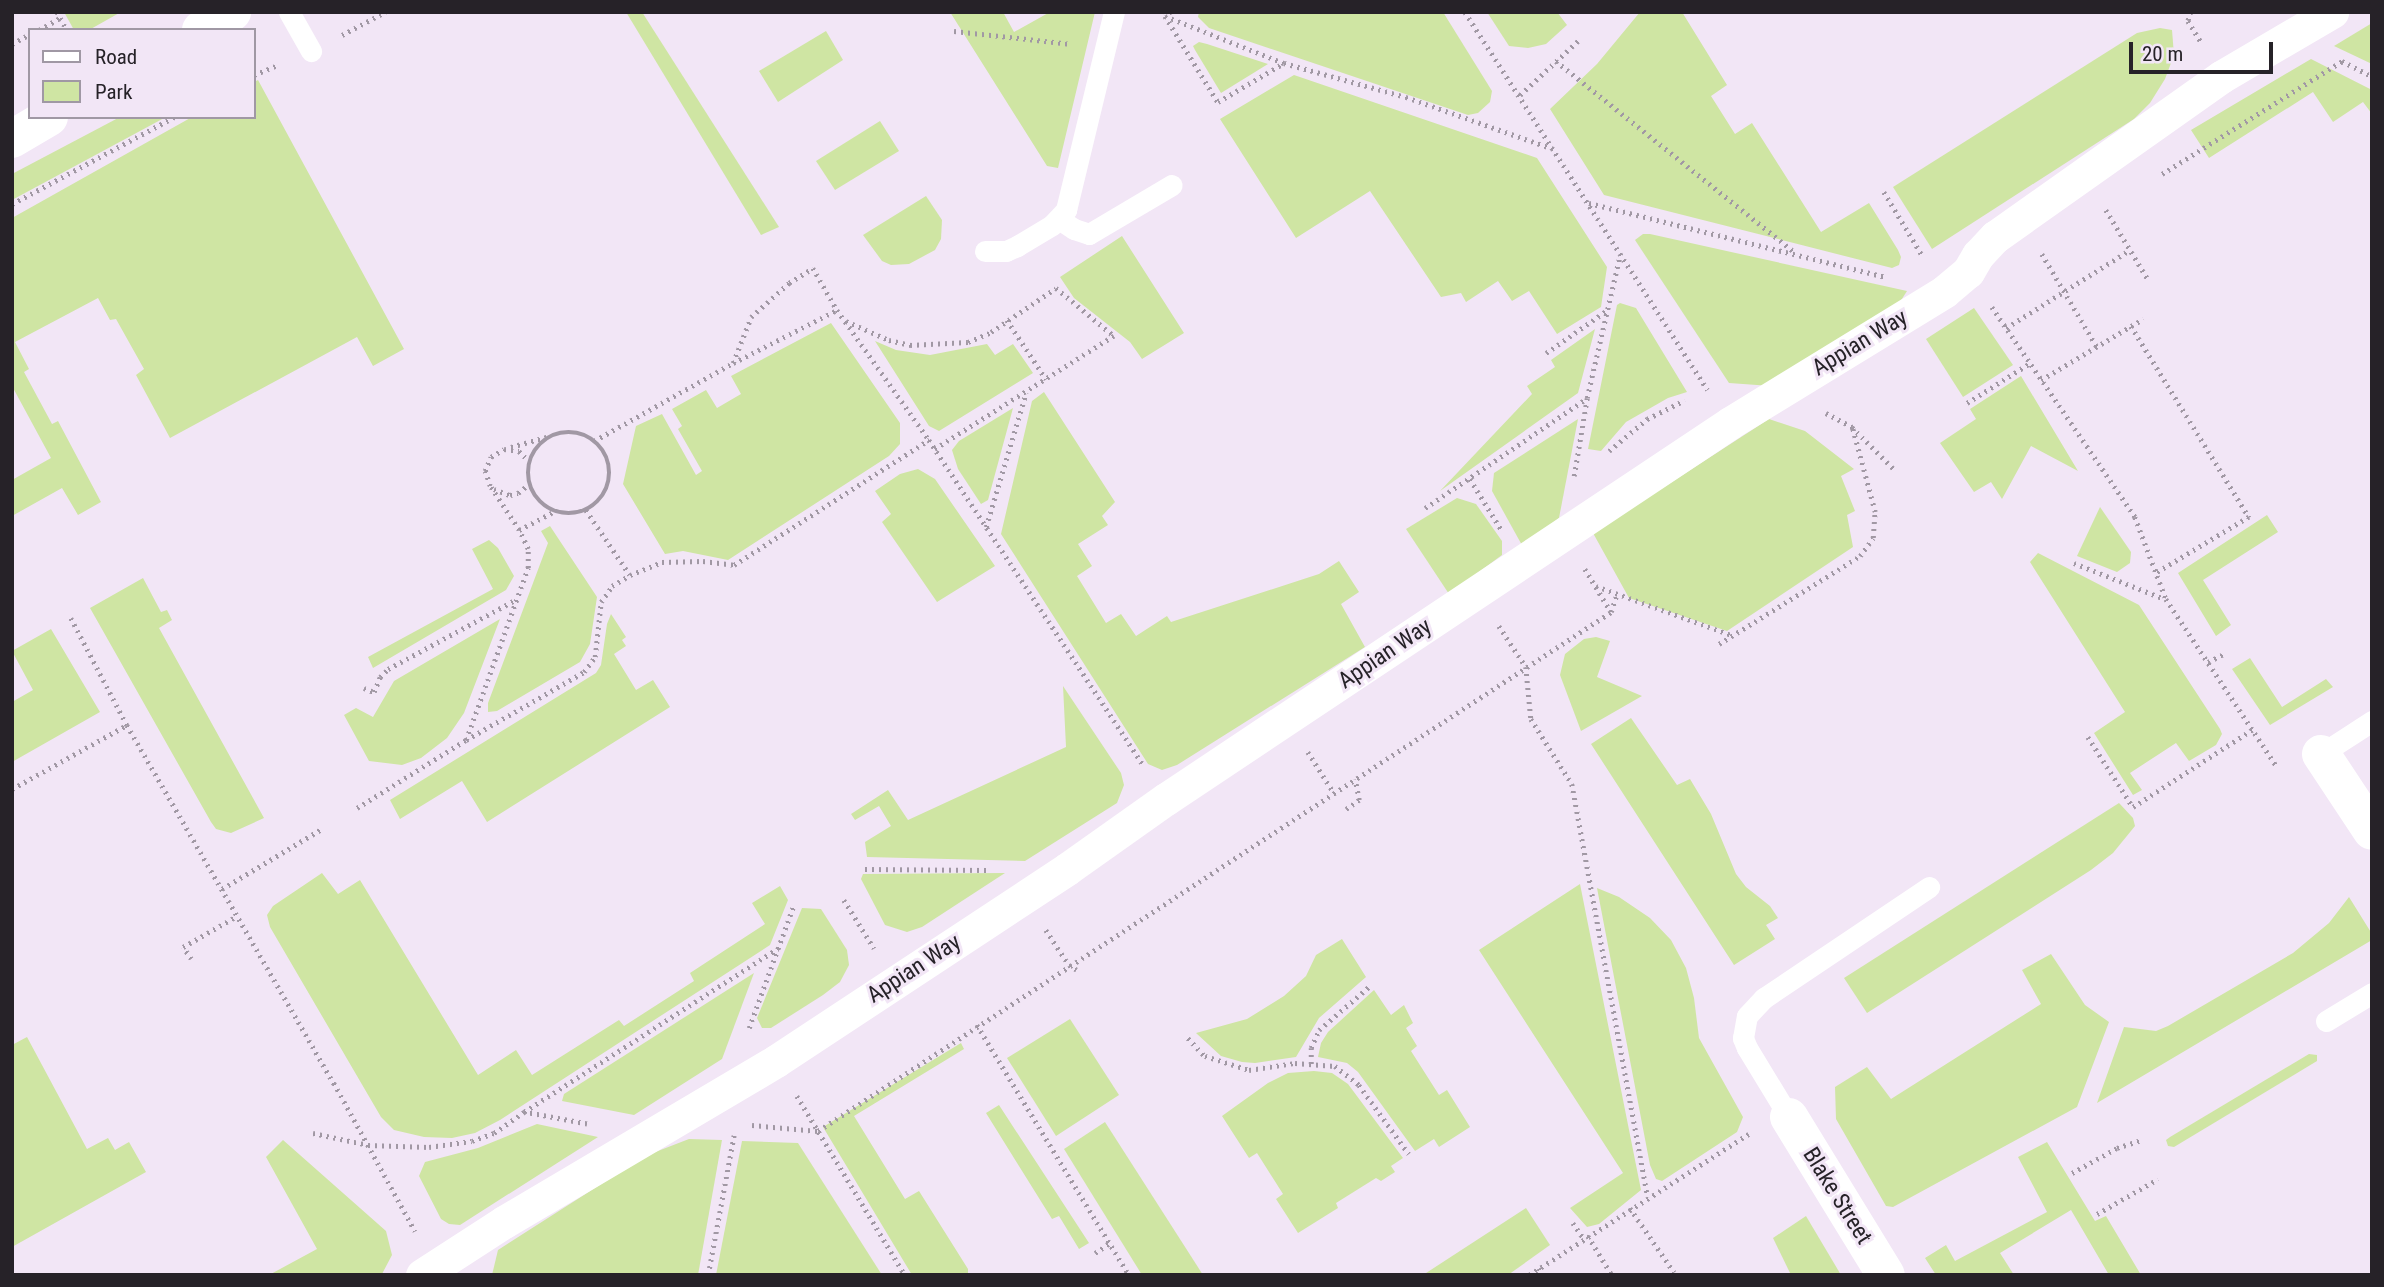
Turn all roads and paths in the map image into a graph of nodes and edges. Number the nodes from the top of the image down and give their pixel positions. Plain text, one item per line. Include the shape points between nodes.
1 (57, 12) edge
2 (232, 12) edge
3 (289, 12) edge
4 (1114, 12) edge
5 (1171, 12) edge
6 (1465, 12) edge
7 (2332, 12) edge
8 (1165, 16) junction
9 (60, 18) junction
10 (42, 28) edge
11 (66, 28) edge
12 (204, 28) edge
13 (954, 31) dead end
14 (28, 35) edge
15 (1579, 40) dead end
16 (12, 44) edge
17 (1079, 45) dead end
18 (311, 51) dead end
19 (1556, 61) junction
20 (2342, 61) dead end
21 (1284, 63) junction
22 (1520, 95) junction
23 (46, 119) edge
24 (170, 119) edge
25 (12, 139) edge
26 (1555, 149) junction
27 (2084, 175) junction
28 (2160, 175) dead end
29 (1172, 185) dead end
30 (1884, 192) dead end
31 (2116, 202) dead end
32 (1588, 203) junction
33 (12, 204) edge
34 (2106, 209) junction
35 (1059, 219) junction
36 (2021, 219) junction
37 (2130, 250) junction
38 (985, 251) dead end
39 (1620, 254) junction
40 (1796, 254) junction
41 (2149, 281) dead end
42 (1956, 282) junction
43 (2065, 292) junction
44 (837, 310) junction
45 (1606, 312) junction
46 (2143, 319) dead end
47 (845, 320) junction
48 (1007, 320) junction
49 (2131, 326) junction
50 (2006, 328) junction
51 (2097, 346) junction
52 (1546, 353) dead end
53 (733, 363) junction
54 (2029, 363) junction
55 (1046, 379) junction
56 (2041, 380) junction
57 (1026, 392) junction
58 (1587, 398) junction
59 (1769, 398) junction
60 (1966, 404) dead end
61 (1730, 423) junction
62 (1852, 426) junction
63 (558, 434) junction
64 (594, 440) junction
65 (929, 440) junction
66 (505, 449) junction
67 (935, 450) junction
68 (530, 461) dead end
69 (1894, 469) dead end
70 (1470, 479) junction
71 (529, 484) junction
72 (490, 486) junction
73 (1425, 508) dead end
74 (586, 510) junction
75 (555, 511) junction
76 (986, 527) junction
77 (519, 530) junction
78 (1564, 536) junction
79 (1521, 562) junction
80 (2074, 563) dead end
81 (2156, 573) junction
82 (630, 575) junction
83 (1596, 586) junction
84 (1477, 592) junction
85 (1617, 594) junction
86 (516, 600) junction
87 (2166, 600) junction
88 (1611, 612) junction
89 (71, 618) dead end
90 (1732, 635) junction
91 (1719, 644) dead end
92 (2225, 653) dead end
93 (2208, 662) junction
94 (1526, 667) junction
95 (364, 688) dead end
96 (2372, 721) edge
97 (127, 725) junction
98 (2253, 729) junction
99 (2088, 737) dead end
100 (466, 740) junction
101 (2321, 754) joint
102 (2280, 770) dead end
103 (1355, 778) junction
104 (12, 789) edge
105 (1166, 799) junction
106 (357, 808) dead end
107 (1346, 809) dead end
108 (323, 828) dead end
109 (2372, 831) edge
110 (865, 869) dead end
111 (999, 870) dead end
112 (1929, 887) dead end
113 (222, 888) junction
114 (844, 900) dead end
115 (793, 907) dead end
116 (238, 916) junction
117 (870, 942) dead end
118 (778, 948) junction
119 (191, 959) dead end
120 (1069, 965) junction
121 (1077, 970) dead end
122 (1371, 985) dead end
123 (2372, 993) edge
124 (2326, 1021) dead end
125 (977, 1025) junction
126 (1188, 1038) dead end
127 (776, 1061) junction
128 (1311, 1064) junction
129 (726, 1090) junction
130 (524, 1112) junction
131 (1773, 1123) junction
132 (737, 1124) dead end
133 (818, 1131) junction
134 (313, 1133) dead end
135 (648, 1136) junction
136 (2142, 1140) dead end
137 (368, 1145) junction
138 (1409, 1154) dead end
139 (2072, 1173) dead end
140 (2158, 1179) dead end
141 (1648, 1197) junction
142 (1630, 1208) junction
143 (2097, 1214) dead end
144 (1573, 1223) dead end
145 (1586, 1238) junction
146 (1110, 1243) junction
147 (1095, 1252) dead end
148 (1539, 1268) junction
149 (428, 1271) edge
150 (1674, 1272) dead end
151 (708, 1275) edge
152 (905, 1275) edge
153 (1129, 1275) edge
154 (1529, 1275) edge
155 (1543, 1275) edge
156 (1612, 1275) edge
157 (1886, 1275) edge

1 - 9 path
2 - 12 street
3 - 18 lane
4 - 35 lane via 1066,210
5 - 8 path
6 - 22 path
7 - 27 street, Appian Way via 2221,77
8 - 21 path
8 - 21 path via 1218,102
9 - 10 path
9 - 11 path
13 - 17 path
14 - 16 path
15 - 19 path
19 - 22 path
19 - 40 path
20 - 28 path
21 - 26 path via 1406,97
22 - 26 path
23 - 25 street
24 - 33 path
26 - 32 path
27 - 34 path
27 - 36 street, Appian Way
29 - 35 lane via 1090,234
30 - 42 path
31 - 34 path
32 - 39 path
32 - 40 path
34 - 37 path
35 - 38 lane via 1006,251
36 - 42 street, Appian Way via 1995,237
36 - 43 path
37 - 41 path
37 - 43 path
39 - 45 path
39 - 61 path
40 - 42 path
42 - 50 path
42 - 59 street, Appian Way
43 - 50 path
43 - 51 path
44 - 47 path
44 - 53 path
44 - 53 path via 813,268 751,317
45 - 52 path
45 - 58 path
46 - 49 path
47 - 48 path via 889,340 939,346 968,342
47 - 65 path
48 - 55 path
48 - 55 path via 1056,288 1114,336
49 - 51 path
49 - 81 path via 2249,517
50 - 54 path
51 - 56 path
53 - 64 path
54 - 56 path
54 - 60 path
55 - 57 path
56 - 81 path via 2135,517
57 - 67 path
57 - 76 path
58 - 70 path
58 - 78 path
59 - 61 street, Appian Way
59 - 62 path via 1814,408
61 - 78 street, Appian Way
62 - 69 path
62 - 90 path via 1875,512 1873,538 1860,556
63 - 64 path via 570,432
63 - 66 path
63 - 71 path via 546,439 530,459
64 - 74 path via 608,463 610,477 606,491
65 - 67 path
65 - 82 path via 734,565 679,560
66 - 68 path via 519,451
66 - 72 path via 487,463
67 - 76 path
70 - 73 path
70 - 79 path
71 - 72 path via 510,495
71 - 75 path via 536,497
72 - 77 path
74 - 75 path
74 - 82 path
75 - 77 path
76 - 105 path
77 - 86 path via 528,549 528,568
78 - 79 street, Appian Way
78 - 83 path
79 - 84 street, Appian Way
80 - 87 path
81 - 87 path
82 - 100 path via 612,586 601,602 595,656 584,672
83 - 85 path
83 - 88 path
84 - 94 path
84 - 105 street, Appian Way
85 - 88 path
85 - 90 path
86 - 95 path via 388,669 374,692
86 - 100 path
87 - 93 path
88 - 94 path
89 - 97 path
90 - 91 path
92 - 93 path
93 - 98 path
94 - 103 path
94 - 141 path via 1531,719 1572,784
96 - 101 lane
97 - 104 path
97 - 113 path
98 - 99 path via 2133,807
98 - 102 path
100 - 106 path
101 - 109 street
103 - 107 path via 1359,800
103 - 120 path
105 - 127 street, Appian Way
108 - 113 path
110 - 111 path
112 - 131 lane via 1764,998 1746,1016 1744,1038
113 - 116 path
114 - 117 path
115 - 118 path
116 - 119 path via 183,947
116 - 137 path
118 - 129 path
118 - 130 path
120 - 121 path
120 - 125 path
122 - 128 path via 1319,1030 1311,1048
123 - 124 lane
125 - 133 path
125 - 146 path
126 - 128 path via 1205,1056 1249,1070
127 - 129 street, Appian Way
127 - 133 path
128 - 138 path via 1335,1066 1359,1085
129 - 135 street, Appian Way
130 - 135 path
130 - 137 path via 494,1133 472,1141
131 - 141 path
131 - 157 street, Blake Street
132 - 151 path
133 - 152 path
134 - 137 path
135 - 149 street, Appian Way
136 - 139 path
137 - 149 path
140 - 143 path
141 - 142 path
142 - 145 path
142 - 150 path
144 - 145 path
145 - 148 path
145 - 156 path
146 - 147 path
146 - 153 path
148 - 154 path
148 - 155 path

